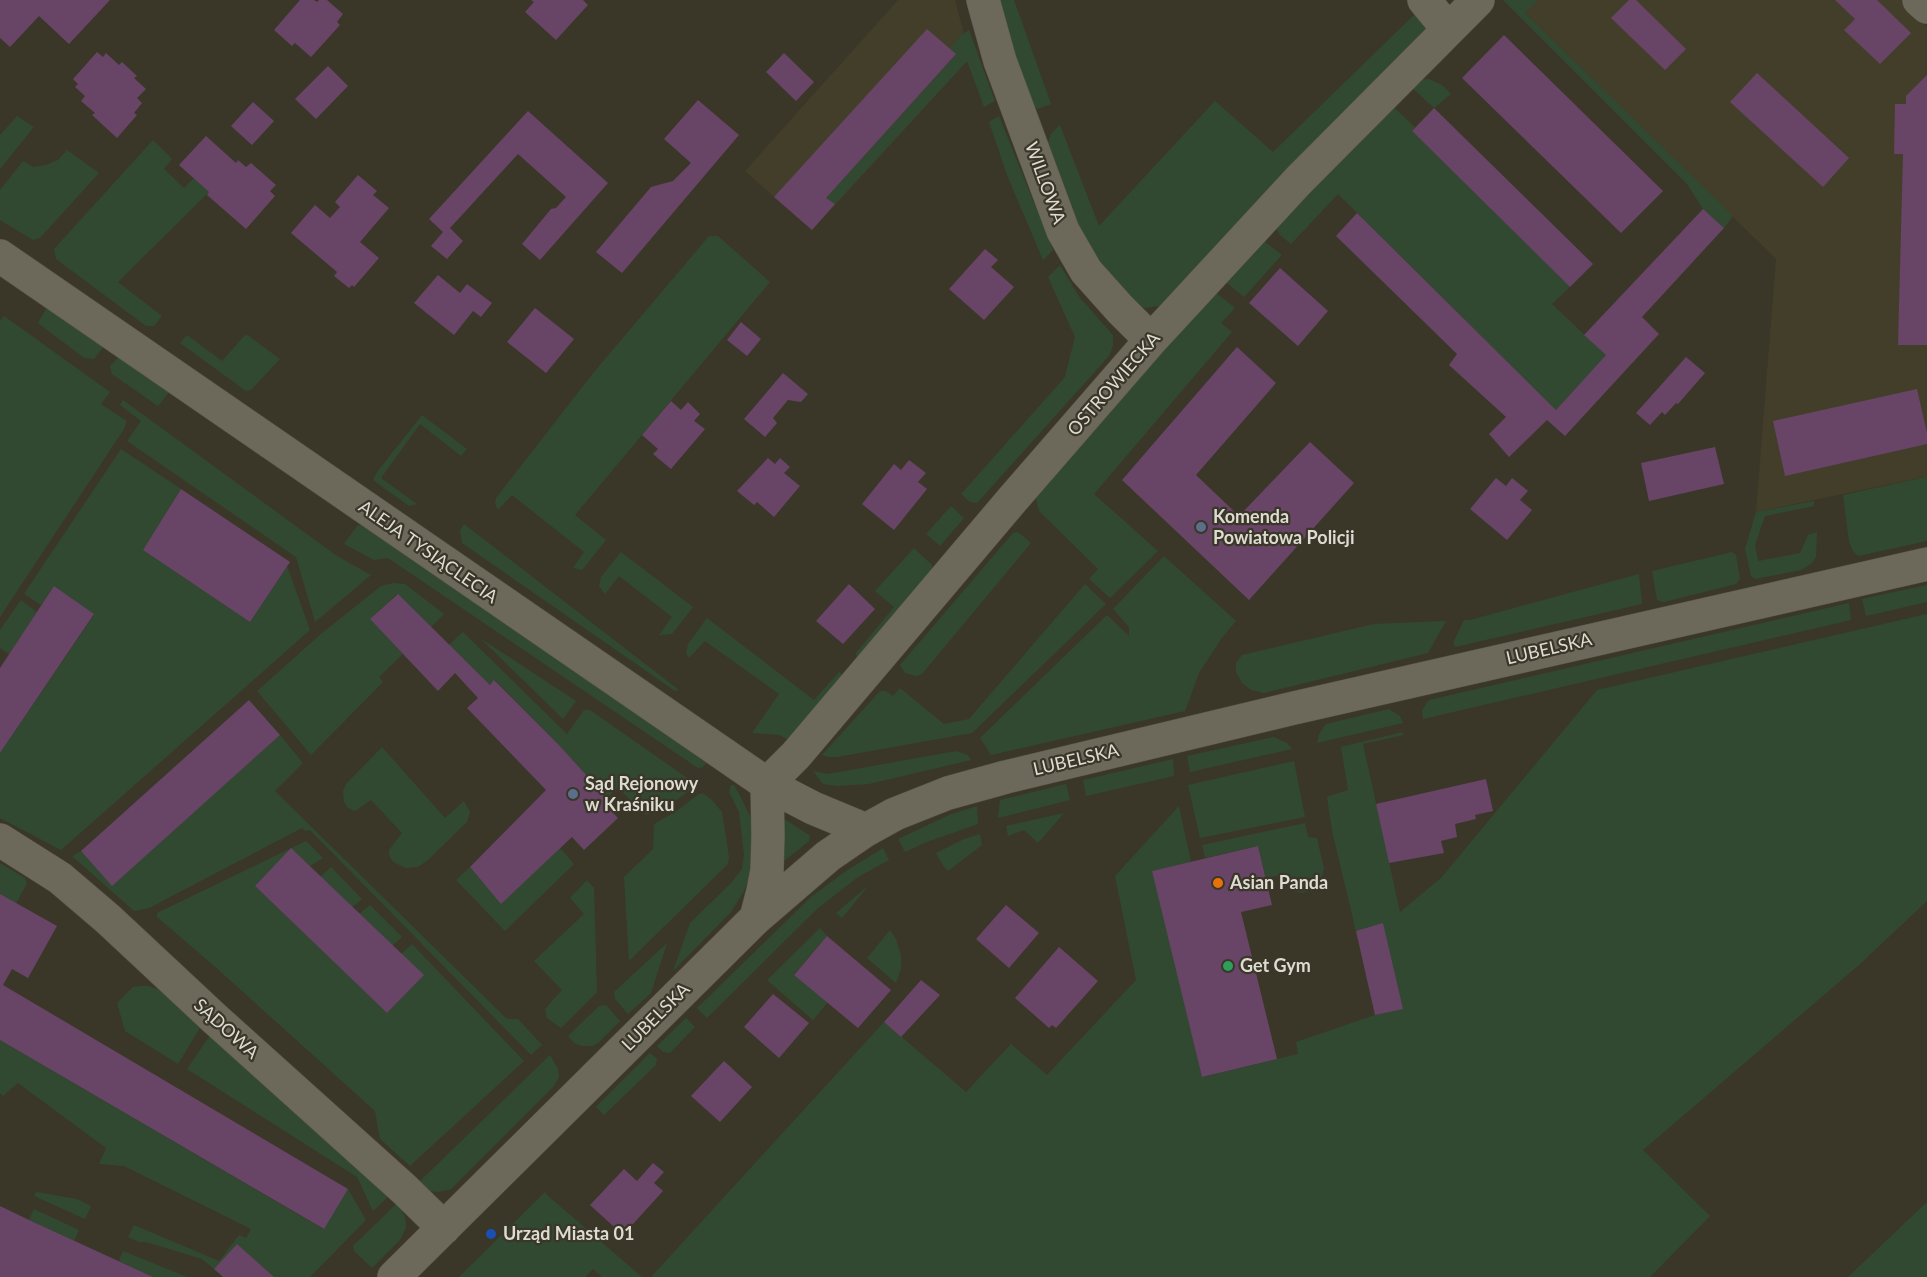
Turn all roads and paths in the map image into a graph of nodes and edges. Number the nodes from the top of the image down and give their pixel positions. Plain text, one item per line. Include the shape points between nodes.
1 (983, 0) edge
2 (1424, 0) edge
3 (1478, 0) edge
4 (1919, 0) edge
5 (1927, 7) edge
6 (1448, 29) junction
7 (0, 256) edge
8 (1151, 340) junction
9 (1927, 564) edge
10 (767, 784) junction
11 (866, 830) junction
12 (0, 840) edge
13 (756, 918) junction
14 (444, 1228) junction
15 (394, 1277) edge

1 - 8 street, WILLOWA via 1000,61 1063,231 1086,271
2 - 6 street
3 - 6 street, OSTROWIECKA
4 - 5 street
6 - 8 street, OSTROWIECKA via 1298,181
7 - 10 street, ALEJA TYSIĄCLECIA
8 - 10 street, OSTROWIECKA
9 - 11 street, LUBELSKA via 1006,777 924,802
10 - 11 street, ALEJA TYSIĄCLECIA
10 - 13 street via 767,870
11 - 13 street, LUBELSKA via 820,862
12 - 14 street, SĄDOWA via 60,878 108,919
13 - 14 street, LUBELSKA
14 - 15 street, LUBELSKA

